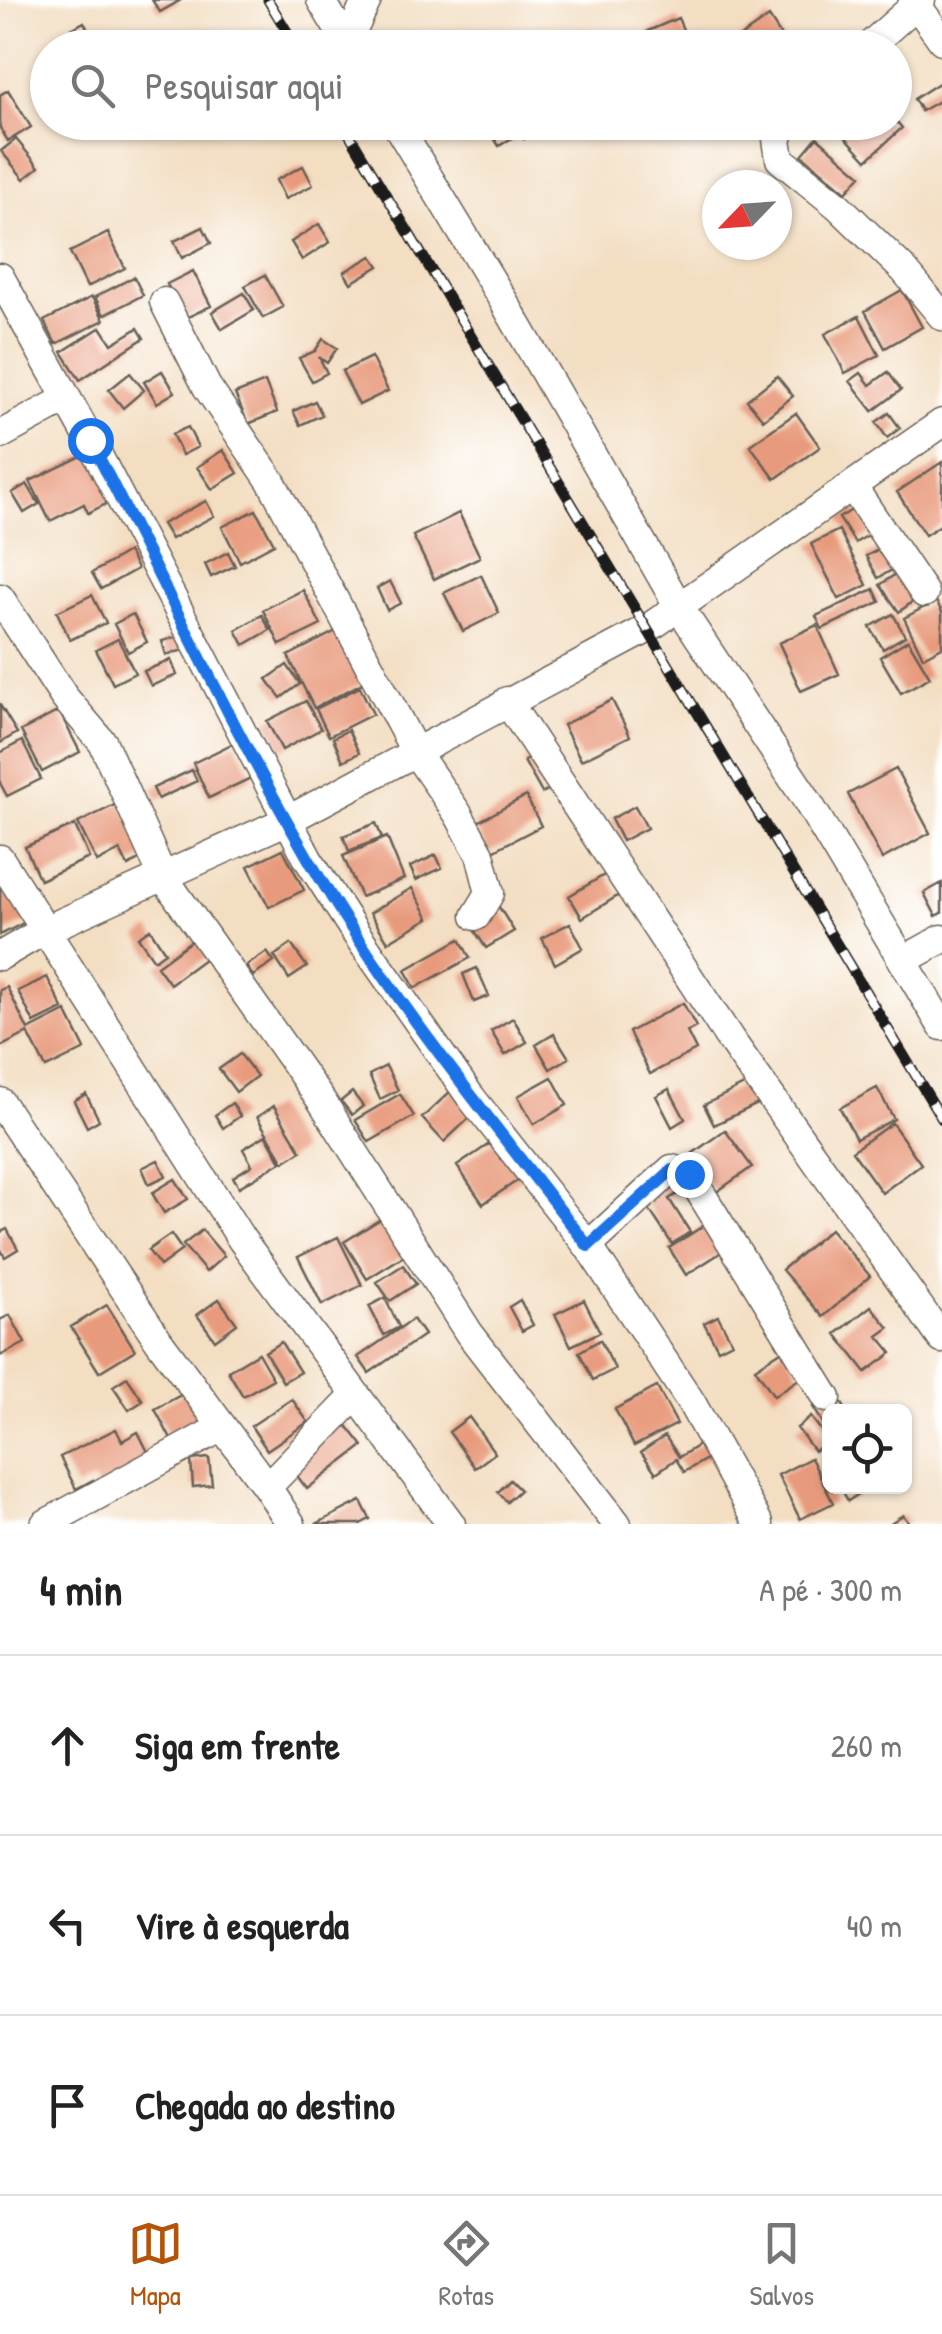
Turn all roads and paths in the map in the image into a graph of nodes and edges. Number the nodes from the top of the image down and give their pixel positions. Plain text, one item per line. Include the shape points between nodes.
1 (320, 0) edge
2 (367, 0) edge
3 (916, 1) edge
4 (339, 30) edge
5 (354, 30) edge
6 (886, 30) edge
7 (942, 40) edge
8 (406, 140) edge
9 (776, 140) edge
10 (0, 278) edge
11 (164, 302) dead end
12 (942, 316) edge
13 (66, 399) junction
14 (942, 423) edge
15 (0, 435) edge
16 (852, 486) junction
17 (924, 593) dead end
18 (0, 598) edge
19 (679, 607) junction
20 (508, 701) junction
21 (416, 753) junction
22 (288, 820) junction
23 (0, 859) edge
24 (162, 876) junction
25 (476, 916) dead end
26 (43, 931) junction
27 (942, 938) edge
28 (0, 956) edge
29 (904, 960) junction
30 (942, 1026) edge
31 (0, 1102) edge
32 (588, 1246) junction
33 (942, 1339) edge
34 (355, 1396) junction
35 (827, 1398) dead end
36 (222, 1428) junction
37 (268, 1487) junction
38 (45, 1524) edge
39 (290, 1524) edge
40 (450, 1524) edge
41 (617, 1524) edge
42 (759, 1524) edge

1 - 4 street
2 - 5 street
3 - 6 street
3 - 7 street
8 - 19 street
9 - 12 street via 780,158 905,271
10 - 13 street
11 - 21 street via 207,387 271,481
13 - 15 street
13 - 22 street
14 - 16 street
16 - 17 street
16 - 19 street
18 - 24 street via 103,744
19 - 20 street
19 - 29 street
20 - 21 street
20 - 33 street via 730,1038
21 - 22 street
21 - 25 street via 480,854 490,893
22 - 24 street
22 - 32 street via 355,932 470,1096
23 - 26 street
24 - 26 street
24 - 41 street via 322,1103 469,1333
26 - 28 street
26 - 34 street via 242,1240
27 - 29 street
29 - 30 street
31 - 36 street
32 - 35 street via 672,1170 689,1174
32 - 42 street via 691,1402
34 - 37 street
34 - 40 street
36 - 37 street
36 - 38 street
37 - 39 street

